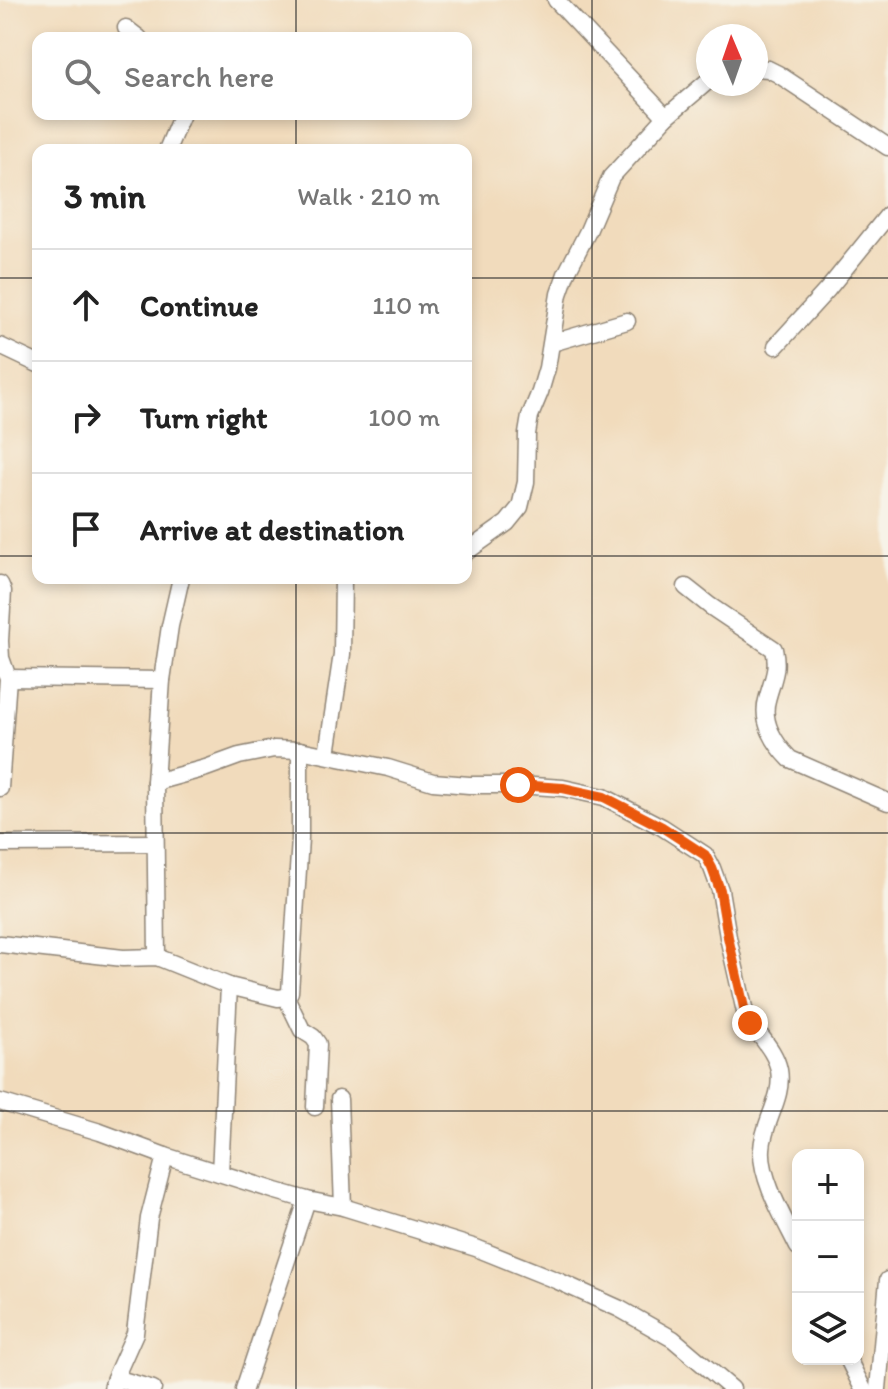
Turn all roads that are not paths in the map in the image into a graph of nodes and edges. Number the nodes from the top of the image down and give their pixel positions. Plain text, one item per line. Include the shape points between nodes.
1 (556, 0) edge
2 (768, 69) edge
3 (696, 91) edge
4 (666, 117) junction
5 (180, 120) edge
6 (170, 144) edge
7 (888, 147) edge
8 (888, 215) edge
9 (627, 321) dead end
10 (552, 343) junction
11 (0, 346) edge
12 (776, 346) dead end
13 (32, 361) edge
14 (472, 548) edge
15 (0, 584) edge
16 (180, 584) edge
17 (343, 584) edge
18 (686, 587) dead end
19 (8, 678) junction
20 (162, 680) junction
21 (300, 750) junction
22 (327, 754) junction
23 (155, 782) junction
24 (0, 788) edge
25 (888, 802) edge
26 (155, 843) junction
27 (0, 844) edge
28 (0, 944) edge
29 (157, 957) junction
30 (229, 986) junction
31 (286, 997) junction
32 (339, 1099) dead end
33 (0, 1102) edge
34 (315, 1107) dead end
35 (165, 1156) junction
36 (220, 1173) junction
37 (307, 1200) junction
38 (343, 1207) junction
39 (792, 1234) edge
40 (888, 1280) edge
41 (851, 1365) edge
42 (114, 1384) edge
43 (153, 1389) edge
44 (244, 1389) edge
45 (732, 1389) edge
46 (863, 1389) edge
47 (878, 1389) edge

1 - 4 street
2 - 7 street
3 - 4 street
4 - 10 street via 611,177 566,274
5 - 6 street
8 - 12 street
9 - 10 street
10 - 14 street via 530,416 520,507
11 - 13 street
15 - 19 street via 1,658
16 - 20 street
17 - 22 street via 342,654
18 - 25 street via 774,649 777,668 765,717 778,747 790,759
19 - 20 street
19 - 24 street
20 - 23 street
21 - 22 street
21 - 23 street via 239,756
21 - 31 street via 300,839
22 - 39 street via 433,782 563,788 604,797 705,855 720,890 745,1012 779,1070 762,1148 769,1184
23 - 26 street
26 - 27 street
26 - 29 street
28 - 29 street
29 - 30 street
30 - 31 street
30 - 36 street
31 - 34 street via 302,1030 318,1044
32 - 38 street
33 - 35 street
35 - 36 street
35 - 42 street via 149,1218 135,1333
36 - 37 street
37 - 38 street
37 - 44 street
38 - 45 street via 476,1248 620,1309 673,1339
40 - 47 street
41 - 46 street
42 - 43 street

